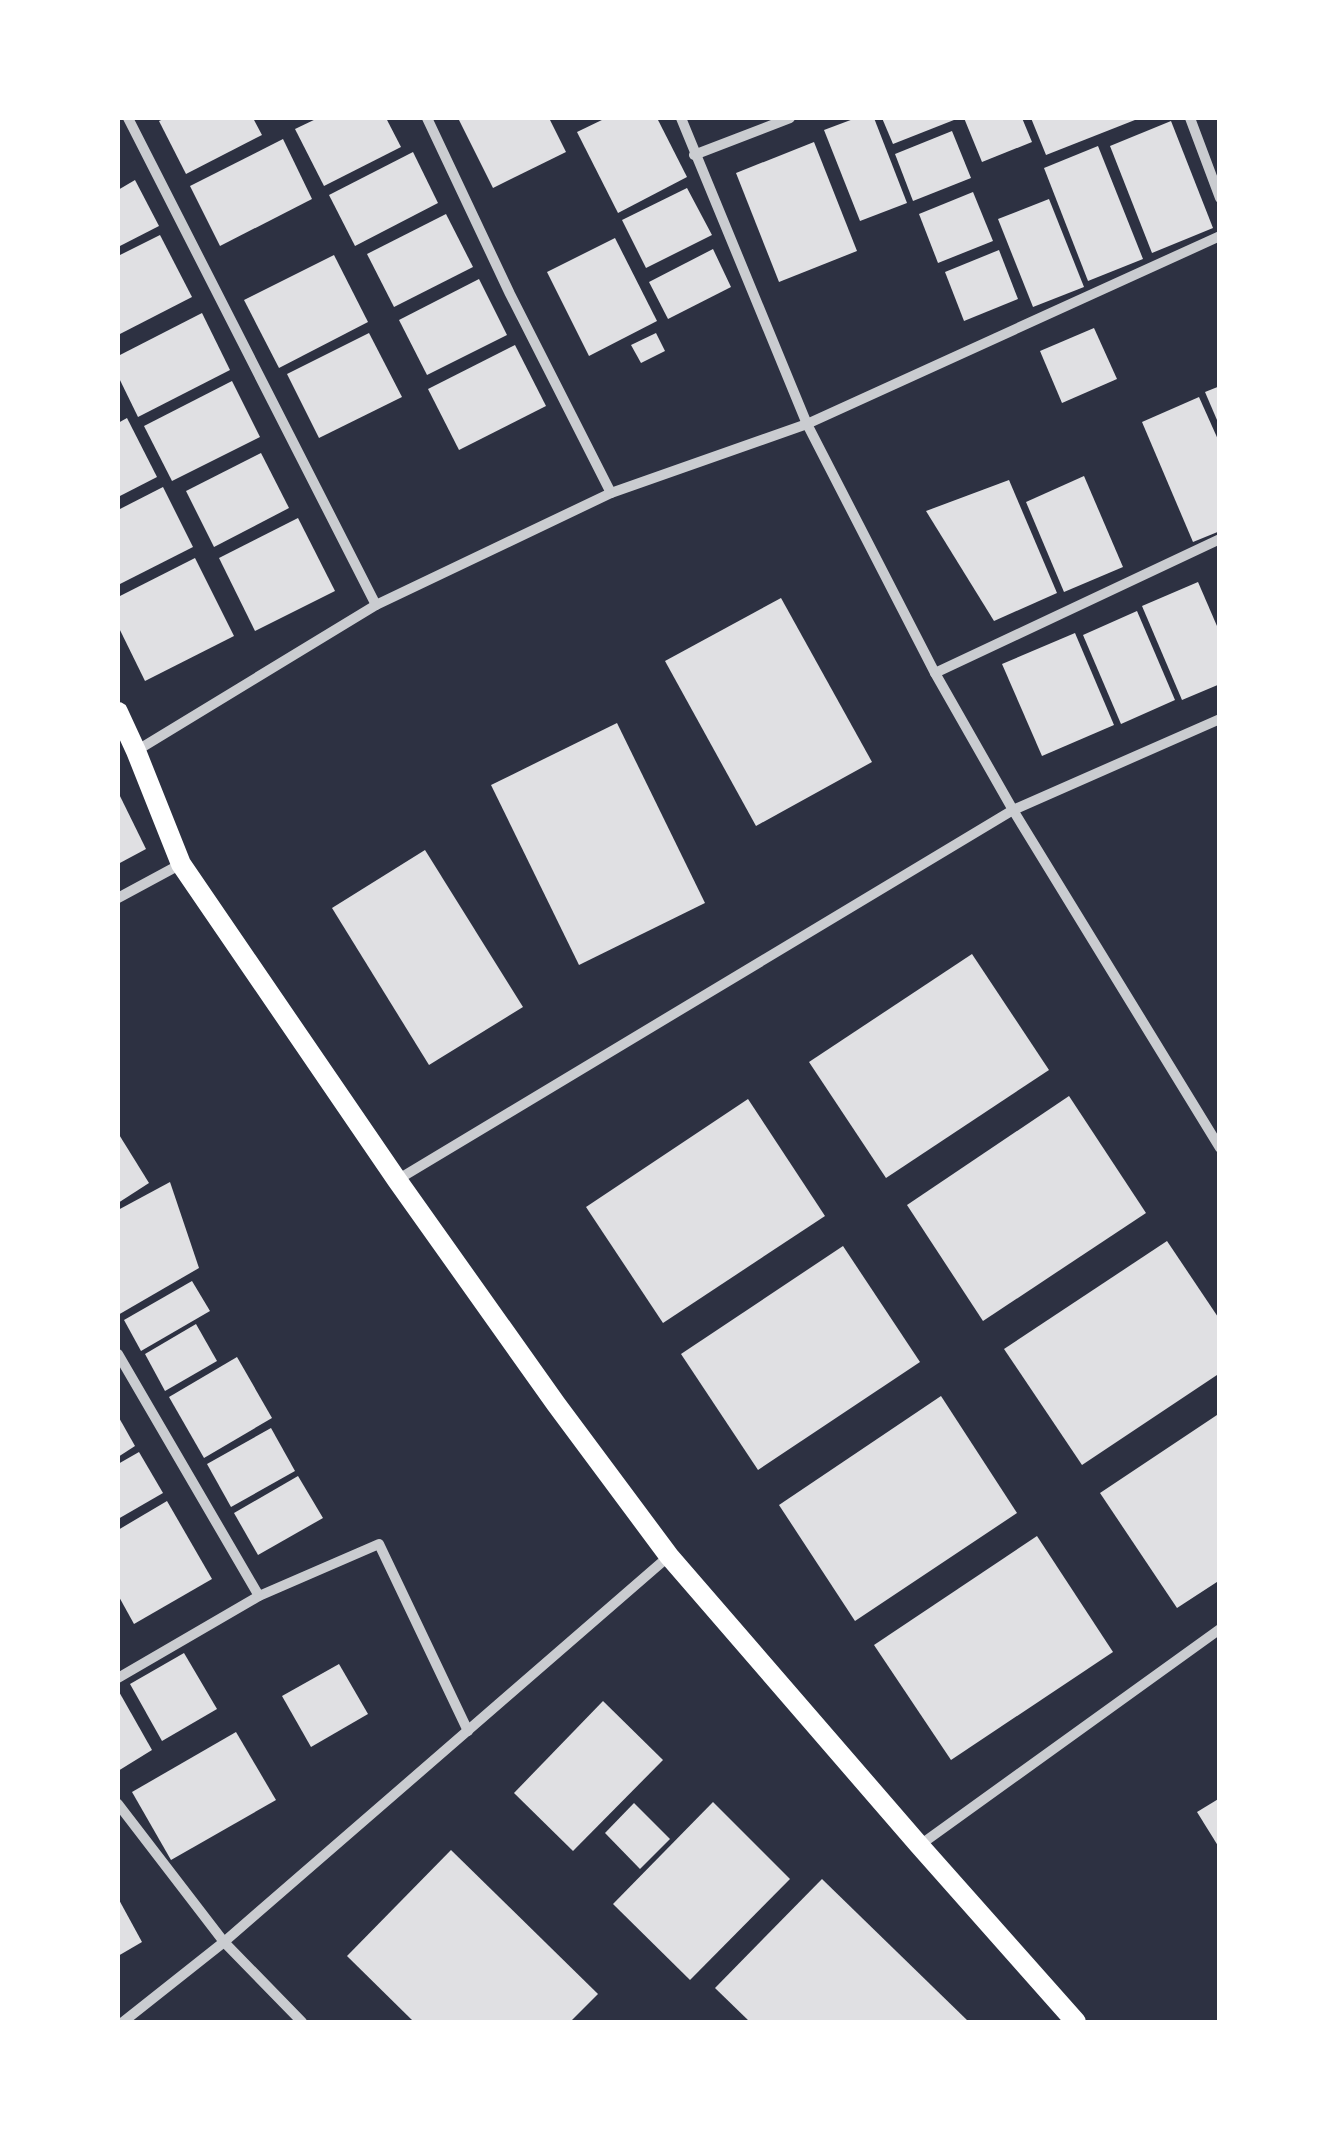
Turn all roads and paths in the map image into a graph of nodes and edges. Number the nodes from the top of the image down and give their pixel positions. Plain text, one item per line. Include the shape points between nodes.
1 (128, 118) edge
2 (427, 118) edge
3 (680, 118) edge
4 (790, 118) edge
5 (1190, 118) edge
6 (694, 155) junction
7 (1220, 198) edge
8 (1220, 236) edge
9 (807, 424) junction
10 (610, 493) junction
11 (1220, 539) edge
12 (376, 605) junction
13 (934, 673) junction
14 (118, 712) edge
15 (1220, 719) edge
16 (136, 751) junction
17 (1013, 810) junction
18 (181, 864) junction
19 (118, 898) edge
20 (1220, 1148) edge
21 (398, 1180) junction
22 (118, 1354) edge
23 (669, 1556) junction
24 (259, 1596) junction
25 (1220, 1629) edge
26 (118, 1678) edge
27 (468, 1731) junction
28 (118, 1804) edge
29 (919, 1846) junction
30 (224, 1942) junction
31 (124, 2022) edge
32 (302, 2022) edge
33 (1076, 2022) edge

1 - 12 street
2 - 10 street
3 - 6 street
4 - 6 street
5 - 7 street
6 - 9 street
8 - 9 street
9 - 10 street
9 - 13 street
10 - 12 street
11 - 13 street
12 - 16 street
13 - 17 street
14 - 16 main road
15 - 17 street
16 - 18 main road
17 - 20 street
17 - 21 street
18 - 19 street
18 - 21 main road
21 - 23 main road
22 - 24 street
23 - 27 street
23 - 29 main road
24 - 26 street
24 - 27 street via 379,1544
25 - 29 street
27 - 30 street
28 - 30 street
29 - 33 main road
30 - 31 street
30 - 32 street

